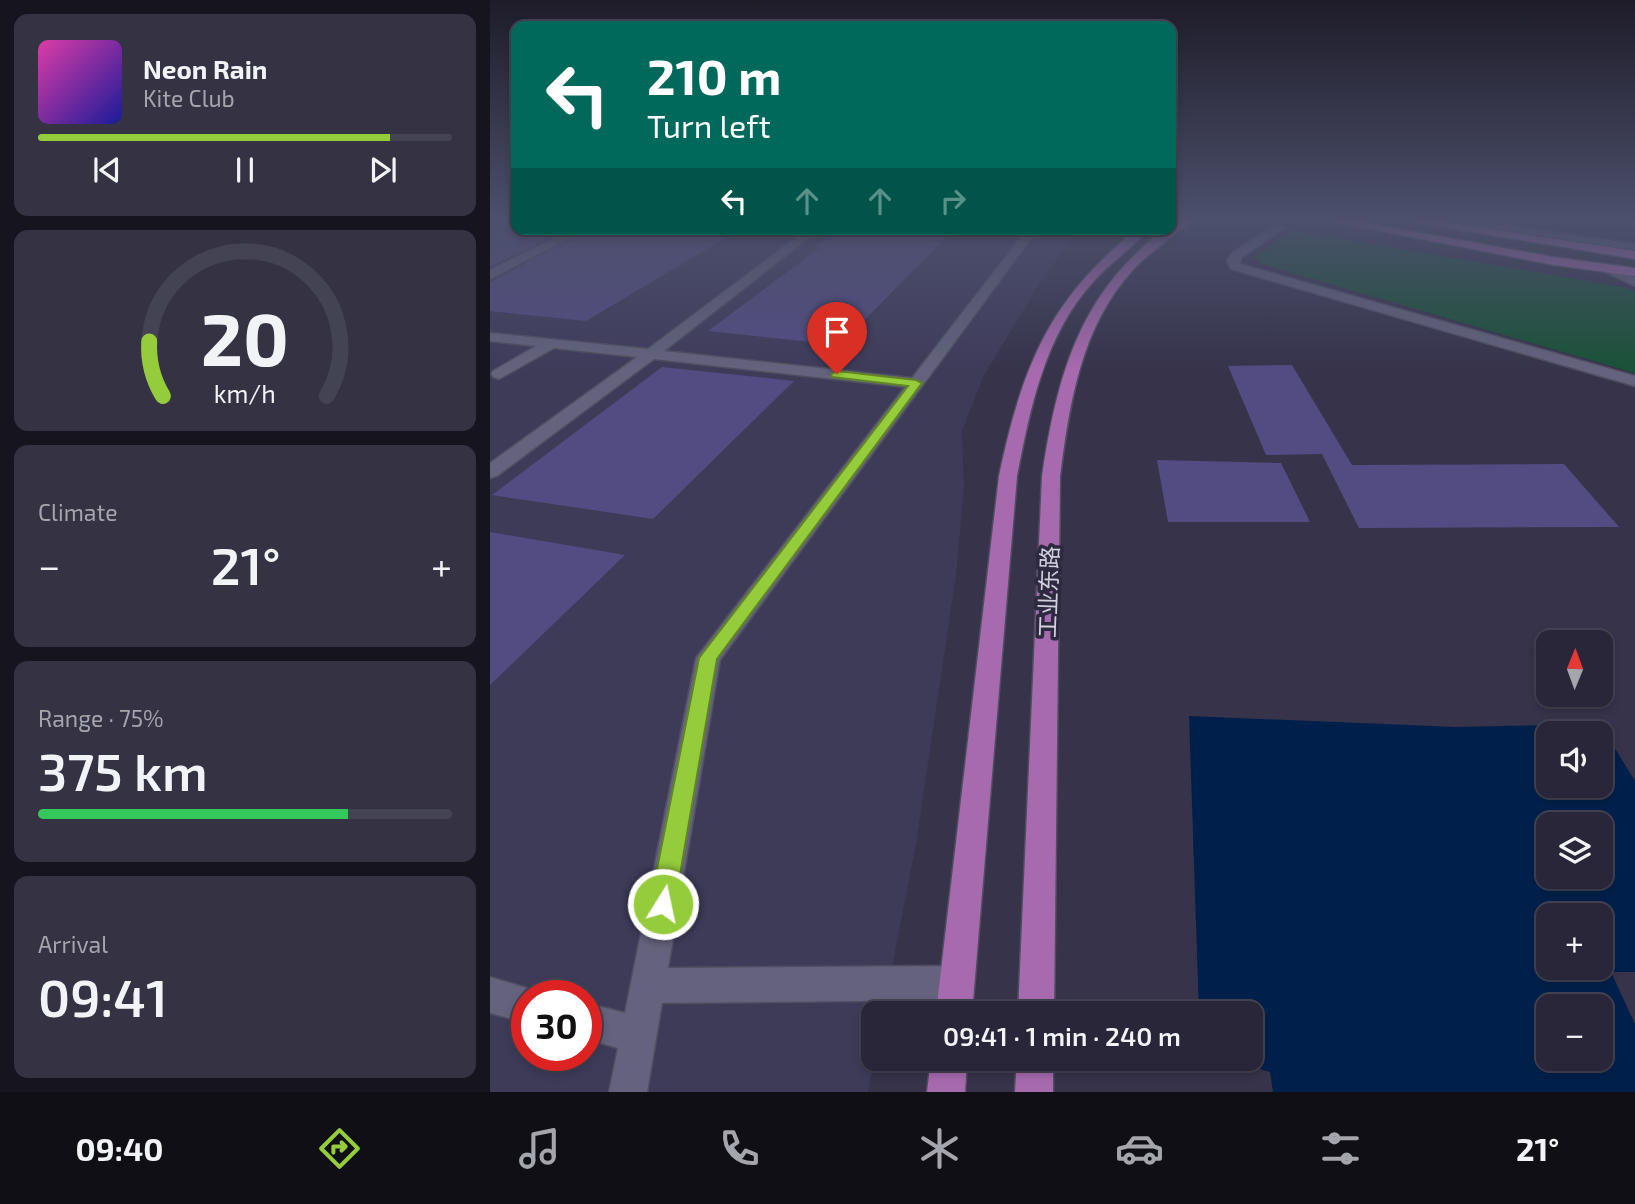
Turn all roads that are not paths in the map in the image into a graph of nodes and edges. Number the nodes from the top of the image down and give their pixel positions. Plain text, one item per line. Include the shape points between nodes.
1 (763, 269) edge
2 (1003, 269) edge
3 (1095, 269) edge
4 (1126, 269) edge
5 (1245, 269) edge
6 (1609, 269) edge
7 (1614, 269) edge
8 (1635, 272) edge
9 (1635, 282) edge
10 (490, 337) edge
11 (550, 344) junction
12 (651, 354) junction
13 (499, 374) dead end
14 (1635, 382) edge
15 (916, 383) junction
16 (490, 472) edge
17 (648, 986) junction
18 (490, 995) edge
19 (955, 998) edge
20 (511, 1001) edge
21 (1036, 1001) edge
22 (602, 1025) edge
23 (638, 1035) junction
24 (948, 1071) edge
25 (1035, 1071) edge
26 (628, 1092) edge
27 (946, 1092) edge
28 (1034, 1092) edge

1 - 12 street
2 - 15 street
3 - 19 main road via 1043,351 1017,426 1008,476
4 - 21 main road, 工业东路 via 1104,298 1077,354 1057,427 1051,477
5 - 14 street
6 - 9 street
7 - 8 main road
10 - 11 street
11 - 12 street
11 - 13 street
12 - 15 street
12 - 16 street
15 - 17 street via 708,658
17 - 19 street
17 - 23 street
18 - 20 street
22 - 23 street
23 - 26 street
24 - 27 main road
25 - 28 main road

